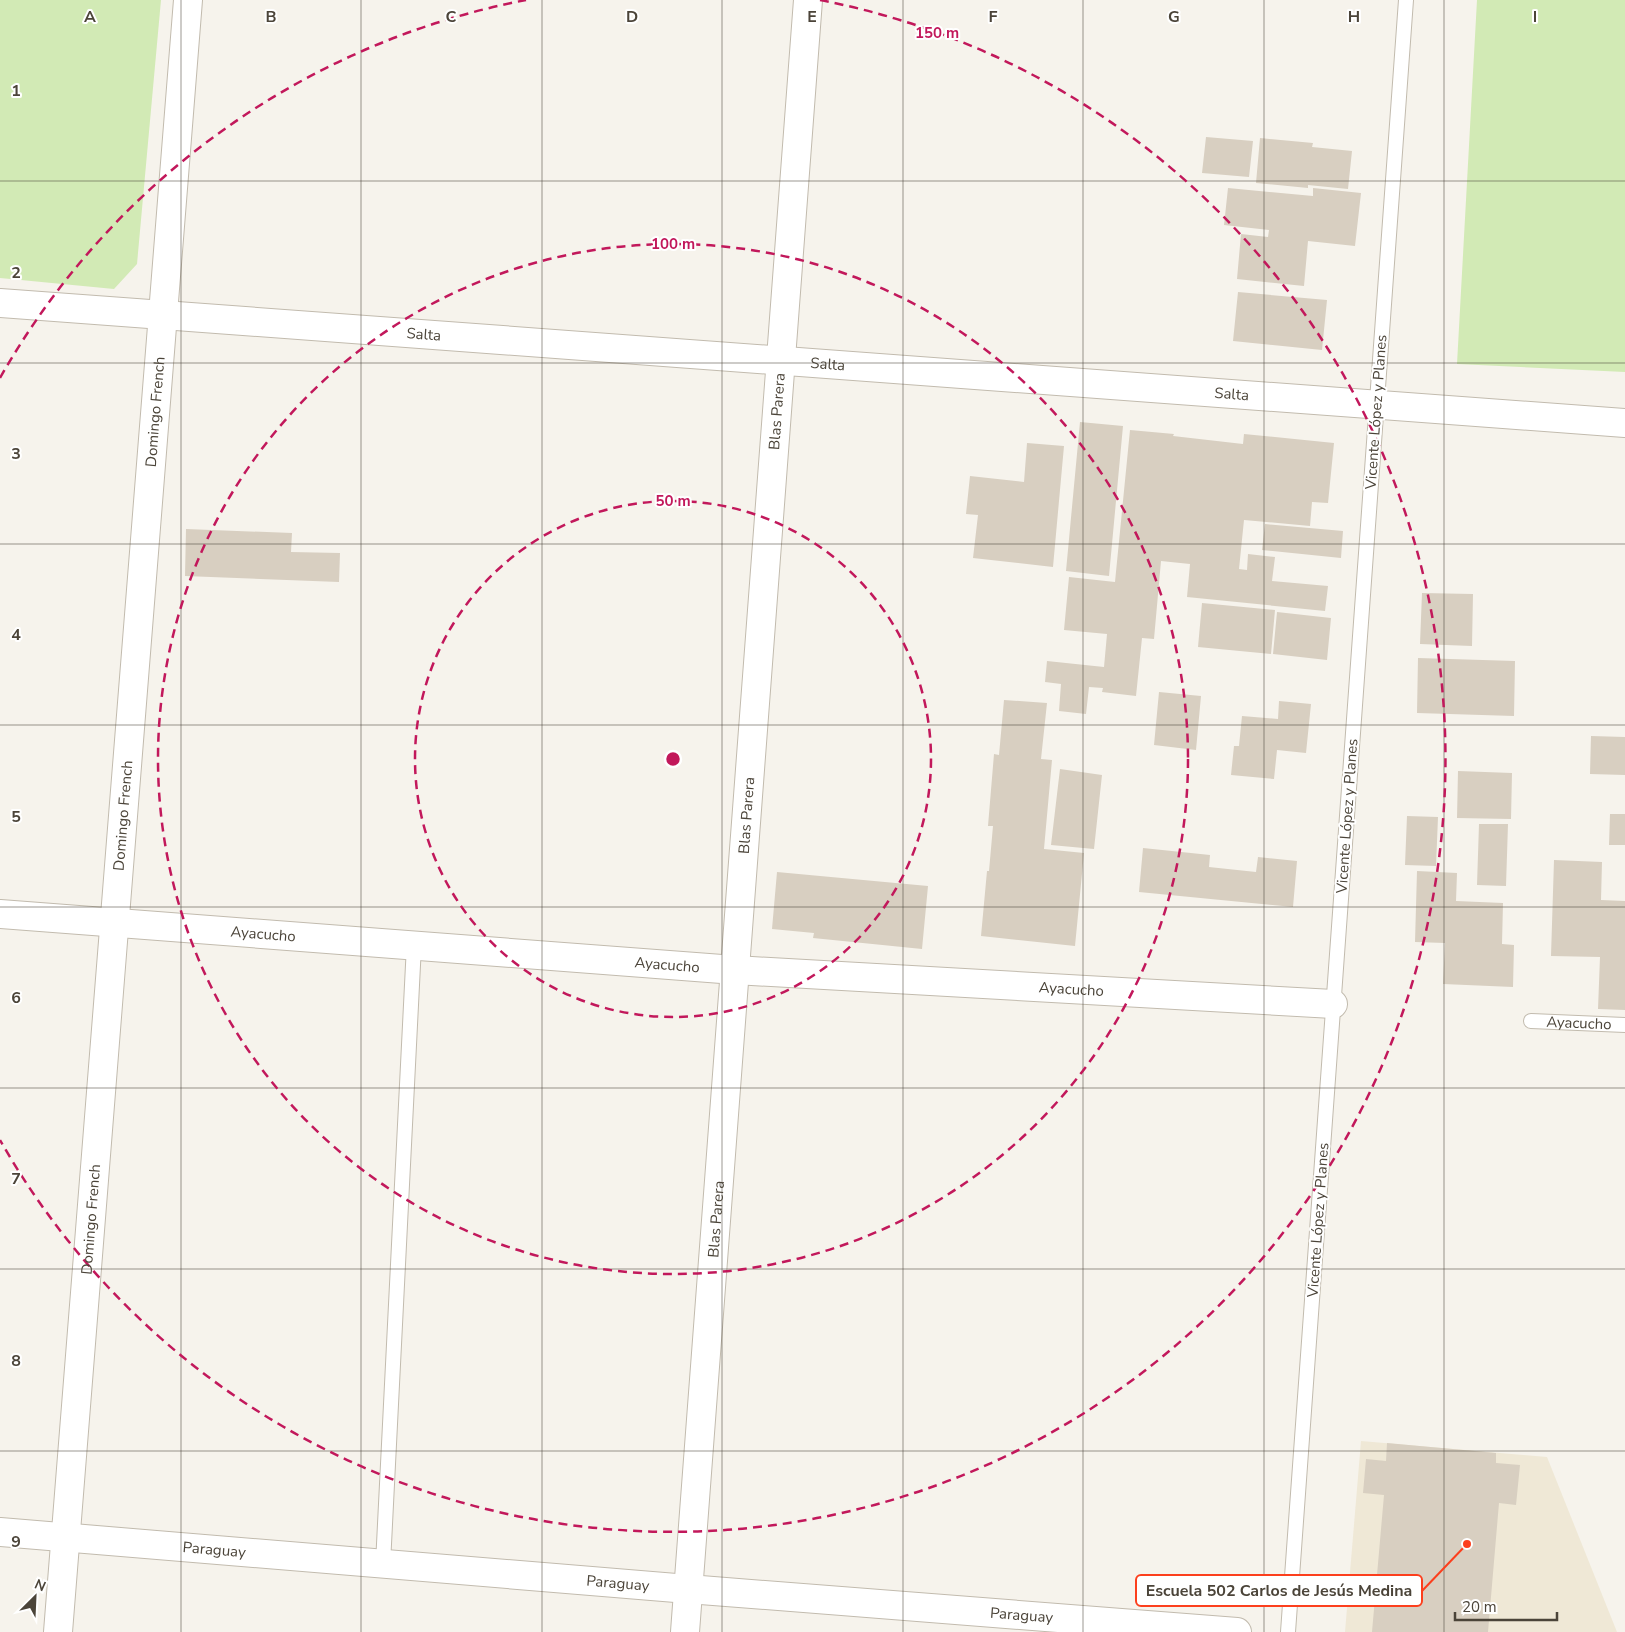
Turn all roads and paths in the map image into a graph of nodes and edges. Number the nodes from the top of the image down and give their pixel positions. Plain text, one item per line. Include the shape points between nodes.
1 (188, 0) edge
2 (808, 0) edge
3 (1406, 0) edge
4 (0, 303) edge
5 (163, 315) junction
6 (781, 360) junction
7 (1377, 405) junction
8 (1625, 423) edge
9 (0, 914) edge
10 (115, 922) junction
11 (414, 945) junction
12 (735, 970) junction
13 (1333, 1004) junction
14 (1531, 1021) dead end
15 (1625, 1025) edge
16 (0, 1532) edge
17 (66, 1537) junction
18 (383, 1564) junction
19 (688, 1589) junction
20 (58, 1632) edge
21 (685, 1632) edge
22 (1237, 1632) edge
23 (1288, 1632) edge

1 - 5 street, Domingo French
2 - 6 street, Blas Parera
3 - 7 lane, Vicente López y Planes
4 - 5 street, Salta
5 - 6 street, Salta
5 - 10 street, Domingo French
6 - 7 street, Salta
6 - 12 street, Blas Parera
7 - 8 street, Salta
7 - 13 lane, Vicente López y Planes
9 - 10 street, Ayacucho
10 - 11 street, Ayacucho
10 - 17 street, Domingo French
11 - 12 street, Ayacucho
11 - 18 lane
12 - 13 street, Ayacucho
12 - 19 street, Blas Parera
13 - 23 lane, Vicente López y Planes
14 - 15 lane, Ayacucho
16 - 17 street, Paraguay
17 - 18 street, Paraguay
17 - 20 street, Domingo French
18 - 19 street, Paraguay
19 - 21 street, Blas Parera
19 - 22 street, Paraguay

